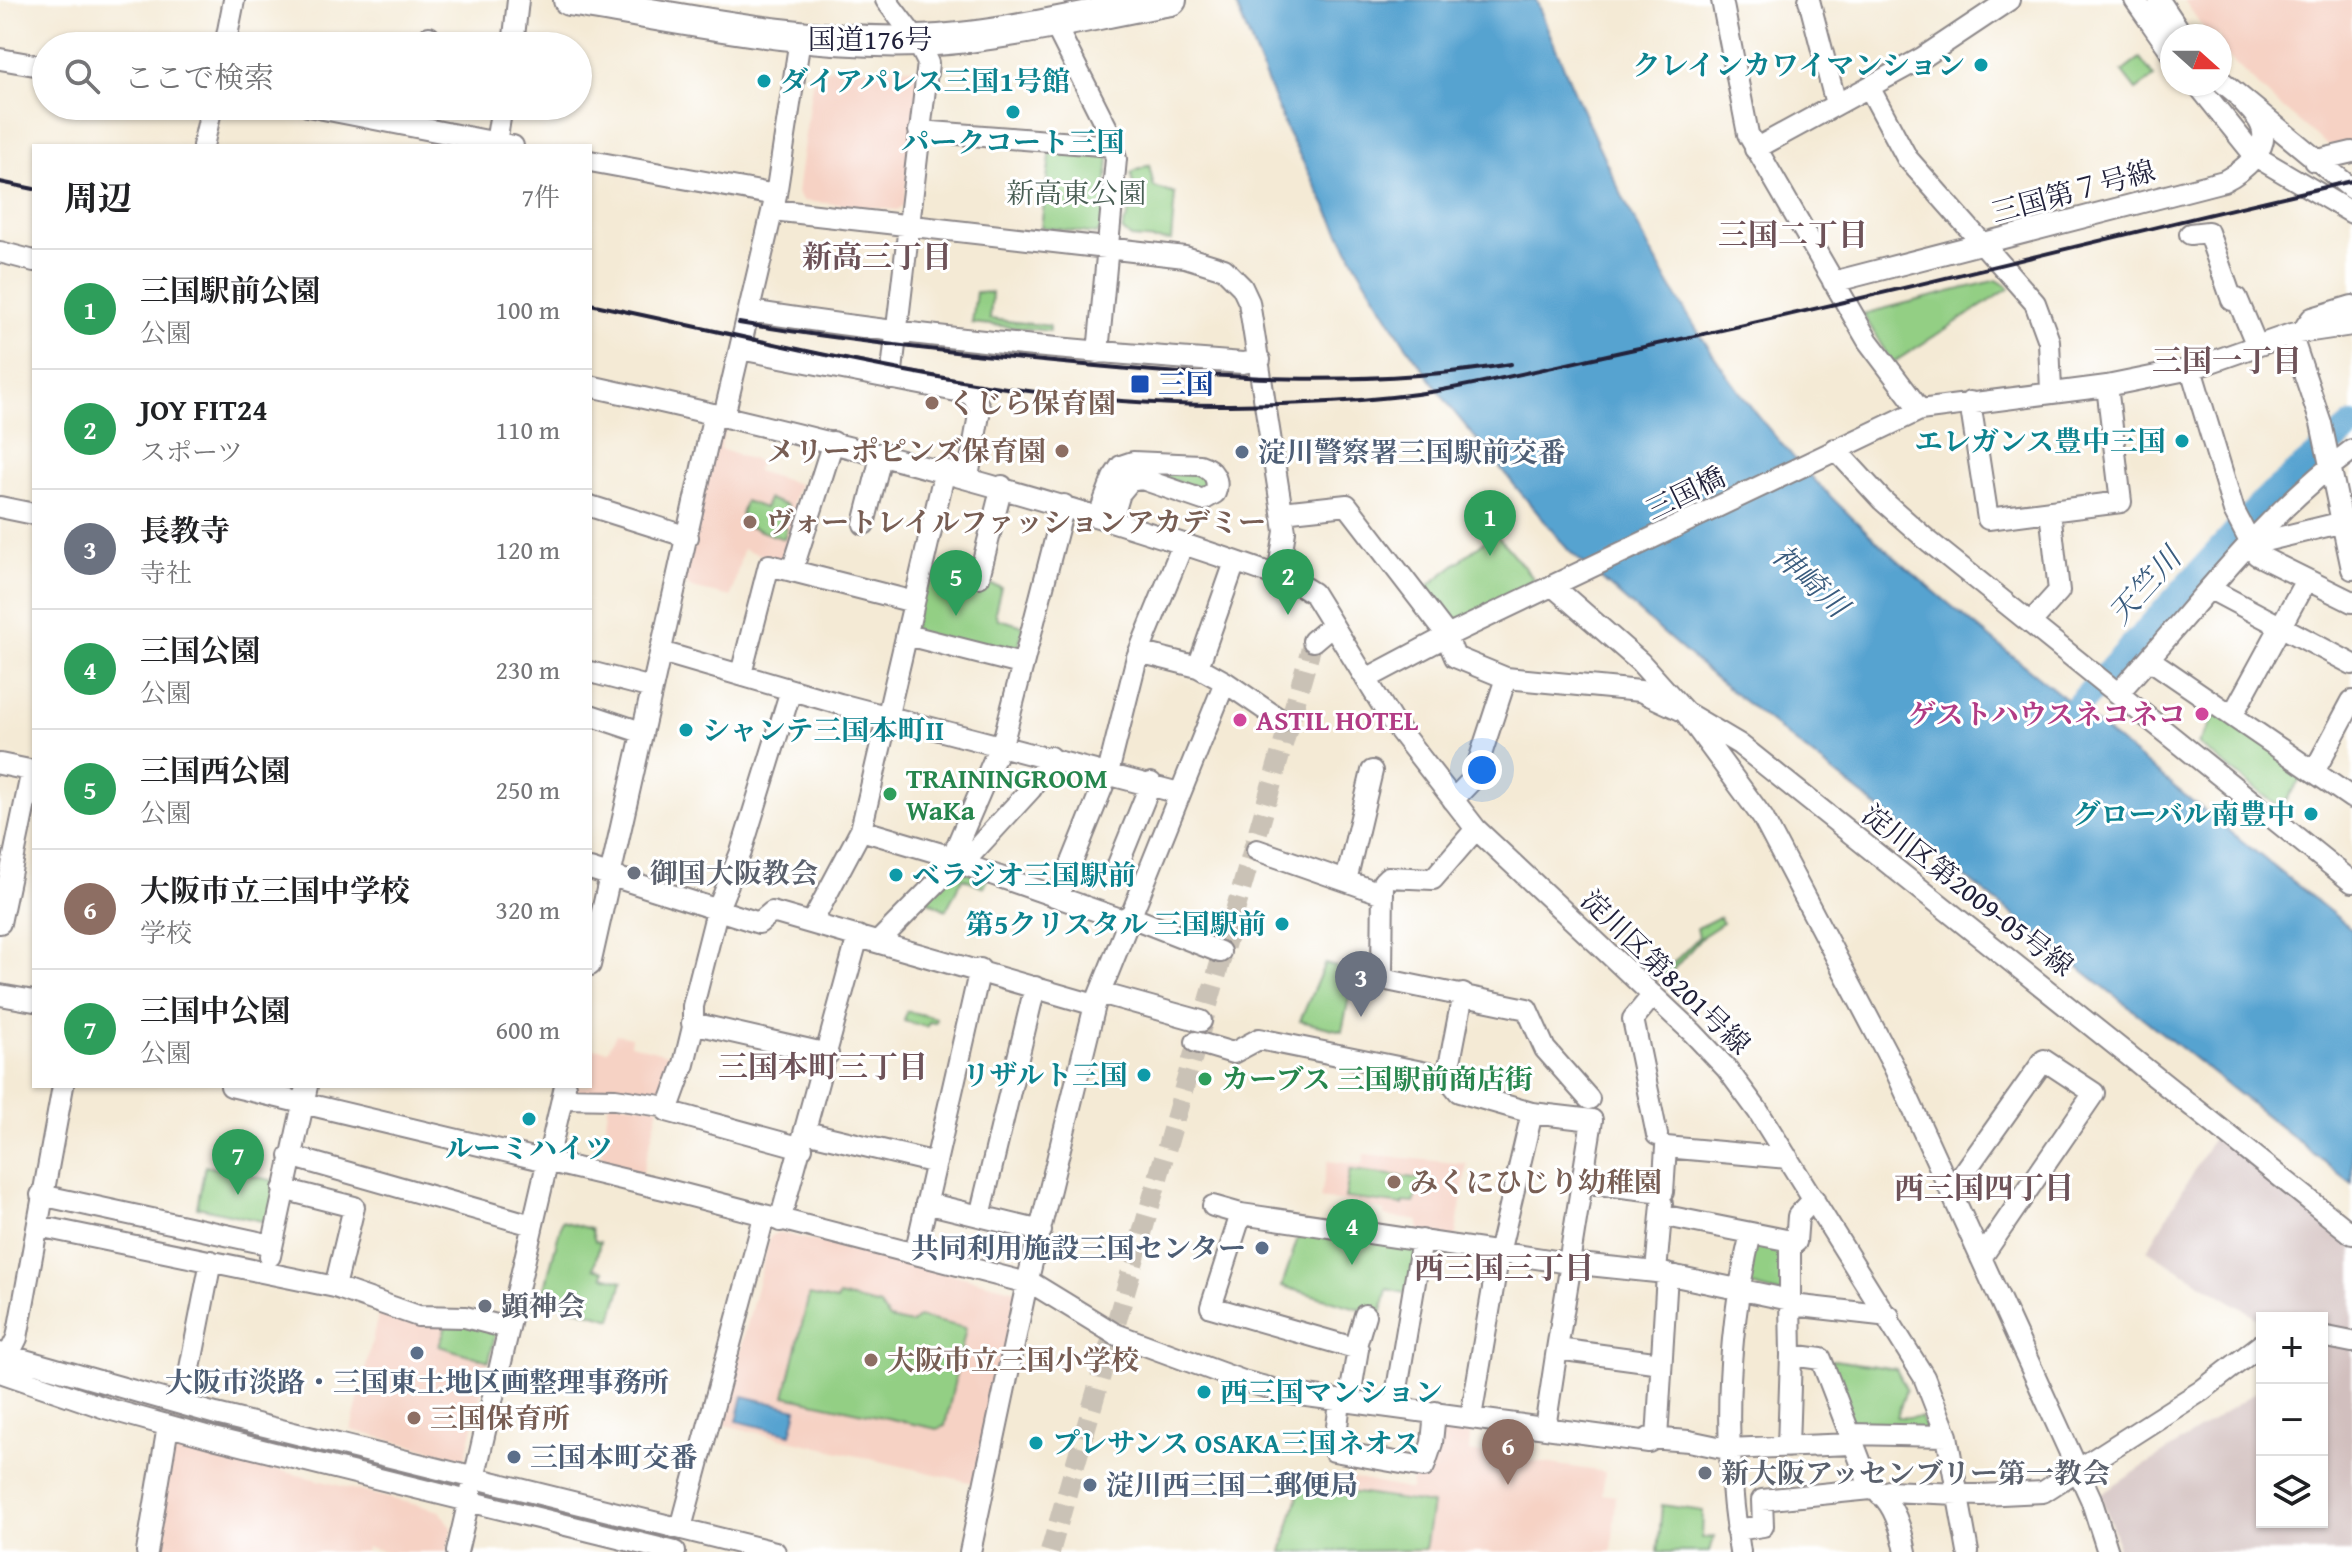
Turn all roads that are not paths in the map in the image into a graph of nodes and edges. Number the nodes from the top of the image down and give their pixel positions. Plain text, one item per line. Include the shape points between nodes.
1 (234, 0) edge
2 (518, 0) edge
3 (569, 0) edge
4 (886, 0) edge
5 (1171, 0) edge
6 (1722, 0) edge
7 (1809, 0) edge
8 (2009, 0) edge
9 (2135, 0) edge
10 (2159, 0) edge
11 (1053, 21) junction
12 (2175, 24) edge
13 (228, 32) edge
14 (515, 32) edge
15 (2160, 36) edge
16 (800, 39) junction
17 (917, 41) junction
18 (0, 59) edge
19 (32, 65) edge
20 (1869, 87) junction
21 (2232, 91) edge
22 (2207, 96) edge
23 (2240, 98) junction
24 (1836, 104) junction
25 (209, 120) edge
26 (379, 120) edge
27 (415, 120) edge
28 (503, 120) edge
29 (414, 127) junction
30 (919, 131) junction
31 (203, 144) edge
32 (504, 144) edge
33 (1113, 146) junction
34 (1755, 149) junction
35 (2352, 152) edge
36 (592, 161) edge
37 (2263, 161) junction
38 (2314, 161) junction
39 (2351, 187) edge
40 (775, 202) junction
41 (2352, 213) edge
42 (908, 225) junction
43 (2352, 228) edge
44 (2190, 234) dead end
45 (1985, 244) junction
46 (1107, 248) junction
47 (0, 252) edge
48 (32, 260) edge
49 (1833, 282) junction
50 (2352, 306) edge
51 (750, 311) junction
52 (2352, 325) edge
53 (896, 331) junction
54 (2296, 333) junction
55 (2257, 346) junction
56 (740, 349) junction
57 (1098, 353) junction
58 (1260, 360) junction
59 (2191, 369) junction
60 (891, 379) junction
61 (592, 386) edge
62 (2107, 386) junction
63 (2051, 391) junction
64 (1970, 402) junction
65 (1920, 410) junction
66 (719, 415) junction
67 (833, 442) junction
68 (1833, 450) junction
69 (2352, 450) edge
70 (882, 453) junction
71 (2330, 463) junction
72 (945, 470) junction
73 (968, 477) junction
74 (1002, 486) junction
75 (1064, 505) junction
76 (0, 507) edge
77 (592, 507) edge
78 (2050, 511) junction
79 (1282, 512) junction
80 (32, 514) edge
81 (1106, 518) junction
82 (2347, 521) edge
83 (864, 524) dead end
84 (688, 537) junction
85 (2250, 542) junction
86 (1183, 544) junction
87 (1235, 562) junction
88 (2352, 569) edge
89 (792, 571) junction
90 (1278, 576) junction
91 (979, 577) dead end
92 (2306, 580) junction
93 (1558, 585) junction
94 (2210, 589) junction
95 (914, 602) junction
96 (2352, 602) edge
97 (2031, 622) junction
98 (1332, 625) junction
99 (2280, 627) junction
100 (907, 635) junction
101 (1447, 636) junction
102 (1313, 641) tunnel mouth
103 (661, 652) junction
104 (1139, 652) junction
105 (2149, 659) junction
106 (1021, 664) junction
107 (2352, 664) edge
108 (1198, 667) junction
109 (592, 673) edge
110 (741, 674) junction
111 (1506, 678) junction
112 (1366, 679) junction
113 (1225, 682) junction
114 (652, 688) junction
115 (791, 690) junction
116 (2117, 691) junction
117 (2352, 701) edge
118 (1685, 712) junction
119 (2233, 714) junction
120 (592, 716) edge
121 (889, 716) junction
122 (1282, 721) dead end
123 (641, 732) junction
124 (1000, 743) junction
125 (1050, 757) junction
126 (0, 764) edge
127 (32, 770) edge
128 (2315, 770) junction
129 (1372, 771) dead end
130 (1108, 773) junction
131 (32, 775) edge
132 (1151, 783) junction
133 (1179, 793) junction
134 (2352, 798) edge
135 (1453, 800) junction
136 (1476, 829) junction
137 (861, 830) junction
138 (1257, 850) dead end
139 (958, 860) junction
140 (1117, 867) dead end
141 (592, 870) edge
142 (612, 876) junction
143 (1346, 881) junction
144 (2352, 882) edge
145 (1383, 894) junction
146 (1058, 897) junction
147 (717, 911) junction
148 (1127, 918) junction
149 (812, 922) junction
150 (0, 923) edge
151 (858, 936) junction
152 (879, 941) junction
153 (1220, 952) dead end
154 (592, 957) edge
155 (980, 969) junction
156 (1035, 987) junction
157 (1463, 994) junction
158 (0, 995) edge
159 (1653, 995) junction
160 (1098, 999) junction
161 (32, 1001) edge
162 (1201, 1021) dead end
163 (692, 1023) junction
164 (1196, 1042) dead end
165 (828, 1054) junction
166 (1447, 1077) junction
167 (63, 1088) edge
168 (246, 1088) edge
169 (563, 1092) edge
170 (305, 1095) edge
171 (1589, 1099) dead end
172 (668, 1107) junction
173 (1532, 1113) junction
174 (1657, 1135) dead end
175 (804, 1140) junction
176 (290, 1156) junction
177 (1788, 1158) junction
178 (546, 1160) junction
179 (936, 1163) junction
180 (1581, 1182) junction
181 (283, 1189) junction
182 (1951, 1191) junction
183 (1663, 1192) junction
184 (41, 1195) junction
185 (1814, 1199) junction
186 (926, 1203) junction
187 (1213, 1206) dead end
188 (1241, 1214) junction
189 (1661, 1215) junction
190 (980, 1216) junction
191 (772, 1219) junction
192 (532, 1225) junction
193 (38, 1226) junction
194 (1041, 1231) junction
195 (1751, 1233) junction
196 (2352, 1234) edge
197 (1422, 1240) junction
198 (1790, 1241) junction
199 (272, 1245) junction
200 (1499, 1253) junction
201 (915, 1254) junction
202 (1981, 1258) junction
203 (211, 1261) junction
204 (1570, 1263) junction
205 (267, 1272) junction
206 (1662, 1273) junction
207 (1027, 1283) junction
208 (335, 1287) junction
209 (1737, 1291) junction
210 (1791, 1303) junction
211 (1365, 1315) dead end
212 (1889, 1316) junction
213 (508, 1328) junction
214 (2328, 1337) edge
215 (2352, 1342) edge
216 (1355, 1349) junction
217 (1557, 1349) junction
218 (2256, 1349) edge
219 (1791, 1355) junction
220 (2, 1363) edge
221 (1661, 1363) junction
222 (1344, 1402) junction
223 (183, 1404) junction
224 (1394, 1407) junction
225 (1435, 1412) junction
226 (1471, 1417) junction
227 (168, 1426) junction
228 (1545, 1428) junction
229 (1947, 1436) junction
230 (1657, 1439) junction
231 (1850, 1439) junction
232 (1788, 1447) junction
233 (1727, 1449) junction
234 (2079, 1471) junction
235 (473, 1476) junction
236 (1876, 1492) junction
237 (1958, 1492) junction
238 (467, 1501) junction
239 (679, 1527) junction
240 (1736, 1530) junction
241 (147, 1552) edge
242 (457, 1552) edge
243 (674, 1552) edge
244 (775, 1552) edge
245 (970, 1552) edge
246 (1740, 1552) edge
247 (1906, 1552) edge
248 (1968, 1552) edge
249 (2108, 1552) edge

1 - 13 street
2 - 14 street
3 - 16 highway, 国道176号
4 - 17 street
5 - 11 highway, 国道176号
6 - 34 street
7 - 24 street
8 - 20 street
9 - 15 street
10 - 12 street
11 - 17 highway, 国道176号
11 - 33 street
16 - 17 highway, 国道176号
16 - 40 street
17 - 30 street via 928,63
18 - 19 street
20 - 24 street
20 - 45 street via 1907,158
21 - 23 street
22 - 37 street
23 - 37 street via 2261,124
23 - 38 street
24 - 34 street
25 - 31 street
26 - 29 street
27 - 29 street
28 - 32 street
29 - 32 street
30 - 33 street
30 - 42 street
33 - 46 street
34 - 49 street
35 - 38 street
36 - 40 street
37 - 41 street
37 - 43 street
37 - 45 street, 三国第７号線 via 2224,181
38 - 39 street
40 - 42 street
40 - 51 street
42 - 46 street
42 - 53 street
44 - 55 street via 2208,232 2232,300 2237,298
45 - 49 street, 三国第７号線
45 - 63 street via 2035,303 2049,341
46 - 57 street
46 - 58 street via 1194,258 1224,269 1246,294
47 - 48 street
49 - 65 street via 1868,341
50 - 54 street via 2312,318
51 - 53 street
51 - 56 street
52 - 54 street
53 - 57 street
53 - 60 street
54 - 55 street, 三国橋
54 - 71 street
55 - 59 street, 三国橋
56 - 60 street
56 - 66 street
57 - 58 street
58 - 79 street
59 - 62 street, 三国橋
59 - 85 street via 2234,511
60 - 73 street via 977,398 980,409
61 - 66 street, 淀川区第8201号線
62 - 63 street, 三国橋
62 - 78 street via 2121,502
63 - 64 street, 三国橋
64 - 65 street, 三国橋
64 - 78 street via 1988,519
65 - 68 street, 三国橋
66 - 67 street, 淀川区第8201号線
66 - 84 street
67 - 70 street, 淀川区第8201号線
67 - 89 street
68 - 93 street, 三国橋
68 - 97 street via 1882,500
69 - 71 street
70 - 72 street, 淀川区第8201号線
70 - 83 street
71 - 82 street
71 - 85 street
72 - 73 street, 淀川区第8201号線
72 - 95 street
73 - 74 street, 淀川区第8201号線
74 - 75 street, 淀川区第8201号線
74 - 91 street
75 - 81 street, 淀川区第8201号線
75 - 106 street
76 - 80 street
77 - 84 street
78 - 97 street via 2059,591
79 - 90 street via 1286,536
79 - 101 street via 1347,505
81 - 81 street via 1115,474 1129,463 1200,465 1217,480 1215,493 1203,500 1142,479 1130,481
81 - 86 street, 淀川区第8201号線
82 - 85 street
82 - 88 street
84 - 103 street
85 - 92 street via 2262,559
85 - 94 street
86 - 87 street, 淀川区第8201号線
86 - 104 street
87 - 90 street, 淀川区第8201号線
87 - 108 street
89 - 95 street
89 - 110 street via 769,565
90 - 98 street, 淀川区第8201号線 via 1313,593
92 - 96 street
92 - 99 street
93 - 101 street, 三国橋
93 - 118 street, 淀川区第2009-05号線
94 - 99 street
94 - 105 street
95 - 100 street
97 - 116 street
98 - 102 street
98 - 112 street, 淀川区第8201号線
99 - 107 street
99 - 119 street
100 - 106 street
100 - 121 street
101 - 111 street via 1455,657
101 - 112 street, 三国橋
103 - 110 street
103 - 114 street
104 - 108 street
104 - 130 street
105 - 116 street
105 - 119 street
106 - 124 street
108 - 113 street
109 - 114 street
110 - 115 street
111 - 118 street via 1640,691
111 - 135 street via 1473,779
112 - 135 street, 淀川区第8201号線
113 - 122 street
113 - 133 street
114 - 123 street
115 - 121 street
115 - 147 street via 741,852
116 - 144 street
117 - 128 street
118 - 182 street via 1763,818 1876,1029
118 - 196 street, 淀川区第2009-05号線 via 1739,744
119 - 128 street
120 - 123 street
121 - 124 street
121 - 137 street
123 - 142 street
124 - 125 street
124 - 139 street
125 - 130 street
125 - 139 street via 1031,789
126 - 127 street
128 - 134 street
129 - 143 street
130 - 132 street
130 - 146 street
131 - 150 street
132 - 133 street
132 - 140 street
133 - 148 street
135 - 136 street, 淀川区第8201号線
136 - 145 street via 1433,879 1388,877
136 - 159 street, 淀川区第8201号線
137 - 139 street
137 - 149 street
138 - 143 street
139 - 146 street
139 - 152 street
141 - 142 street
142 - 147 street
142 - 154 street
143 - 145 street
145 - 157 street via 1382,974 1387,980
146 - 148 street
147 - 149 street via 759,923 772,912
147 - 163 street
148 - 153 street
148 - 160 street
149 - 151 street
151 - 152 street
151 - 165 street
152 - 155 street
155 - 156 street
155 - 179 street
156 - 160 street
156 - 190 street
157 - 166 street
157 - 171 street via 1527,1009 1545,1049
158 - 161 street
159 - 174 street via 1633,1019
159 - 177 street, 淀川区第8201号線 via 1727,1069
160 - 162 street
160 - 194 street
163 - 165 street
163 - 172 street
164 - 166 street via 1233,1053 1259,1039
165 - 175 street
166 - 173 street via 1459,1092
167 - 184 street
168 - 170 street
169 - 172 street
169 - 178 street
170 - 176 street
170 - 178 street
172 - 175 street via 667,1111
173 - 180 street via 1592,1120
173 - 200 street
175 - 179 street
175 - 191 street
176 - 181 street
176 - 192 street
177 - 183 street via 1666,1147
177 - 185 street, 淀川区第8201号線
178 - 191 street
178 - 192 street
179 - 186 street
180 - 183 street
180 - 204 street
181 - 199 street
181 - 208 street via 354,1207
182 - 202 street
182 - 202 street via 2044,1060 2094,1093
183 - 189 street
184 - 193 street
184 - 199 street
185 - 198 street via 1802,1207 1799,1237
185 - 212 street, 淀川区第8201号線
186 - 190 street
186 - 201 street
187 - 188 street
188 - 197 street
188 - 216 street via 1211,1307
189 - 195 street
189 - 206 street
190 - 194 street
191 - 201 street
191 - 239 street
192 - 213 street
193 - 203 street
193 - 220 street via 17,1338
194 - 207 street
195 - 198 street
195 - 209 street
197 - 200 street
197 - 224 street
198 - 210 street
199 - 205 street
200 - 204 street
200 - 226 street
201 - 207 street
202 - 234 street
203 - 205 street
203 - 223 street
204 - 206 street
204 - 217 street
205 - 208 street
206 - 209 street
206 - 221 street
207 - 222 street via 1115,1334 1243,1381
207 - 245 street
208 - 213 street via 418,1316 465,1317
209 - 210 street
209 - 233 street
210 - 212 street
210 - 219 street
211 - 216 street
212 - 229 street, 淀川区第8201号線 via 1924,1377
213 - 235 street
214 - 215 street
216 - 222 street
217 - 221 street
217 - 228 street
218 - 234 street
219 - 231 street via 1821,1359
219 - 232 street
220 - 223 street
220 - 227 street
221 - 230 street
222 - 224 street
222 - 225 street via 1334,1451 1424,1467
223 - 235 street
224 - 225 street
225 - 226 street
226 - 228 street
227 - 238 street
227 - 241 street
228 - 230 street
229 - 231 street
229 - 237 street, 淀川区第8201号線
230 - 233 street
231 - 232 street
231 - 236 street
232 - 233 street
233 - 240 street
234 - 237 street via 2043,1492
234 - 249 street
235 - 238 street
235 - 239 street
236 - 237 street
236 - 240 street via 1762,1500 1763,1526
236 - 247 street via 1899,1523
237 - 248 street, 淀川区第8201号線
238 - 242 street
238 - 243 street
239 - 243 street
239 - 244 street
240 - 246 street

